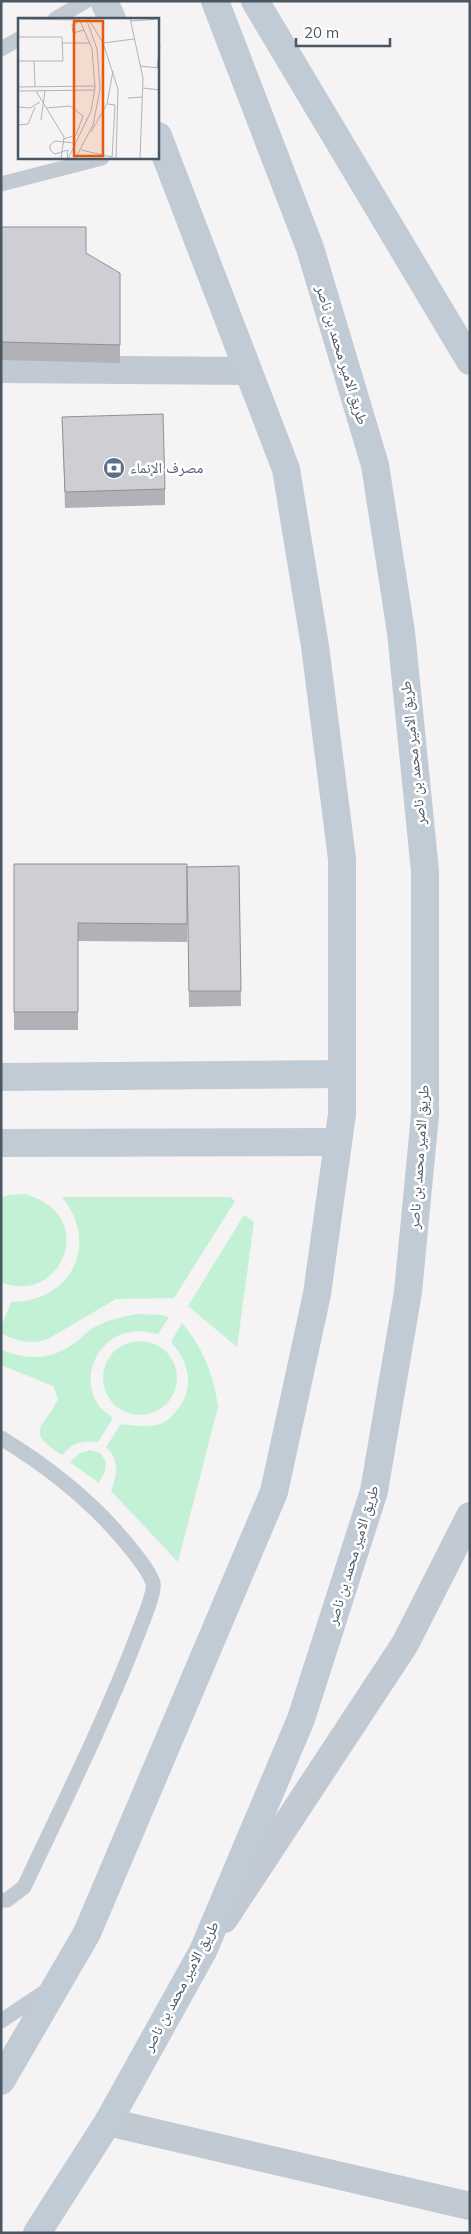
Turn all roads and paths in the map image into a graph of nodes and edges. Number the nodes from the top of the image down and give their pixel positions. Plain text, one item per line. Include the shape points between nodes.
1 (86, 1) edge
2 (104, 1) edge
3 (215, 1) edge
4 (255, 1) edge
5 (57, 18) edge
6 (112, 18) edge
7 (18, 40) edge
8 (1, 49) edge
9 (159, 143) edge
10 (98, 159) edge
11 (1, 184) edge
12 (470, 361) edge
13 (1, 369) edge
14 (248, 371) junction
15 (342, 1074) junction
16 (1, 1077) edge
17 (1, 1142) edge
18 (338, 1142) junction
19 (1, 1438) edge
20 (470, 1516) edge
21 (1, 1900) edge
22 (202, 1951) junction
23 (59, 1982) junction
24 (1, 2021) edge
25 (1, 2081) edge
26 (108, 2122) junction
27 (470, 2206) edge
28 (37, 2233) edge

1 - 5 lane
2 - 6 main road
3 - 22 main road, طريق الامير محمد بن ناصر via 310,248 375,465 401,632 425,871 425,1115 408,1292 374,1492 301,1719
4 - 12 main road
7 - 8 lane
9 - 14 main road
10 - 11 lane
13 - 14 street
14 - 15 main road via 286,470 315,646 342,859
15 - 16 main road
15 - 18 main road
17 - 18 main road
18 - 23 main road via 317,1294 274,1492 87,1933
19 - 21 lane via 31,1456 93,1508 119,1534 145,1568 153,1585 130,1656 24,1887 7,1900
20 - 22 street via 405,1644
22 - 26 main road, طريق الامير محمد بن ناصر
23 - 24 lane
23 - 25 main road
26 - 27 street
26 - 28 main road, طريق الامير محمد بن ناصر

